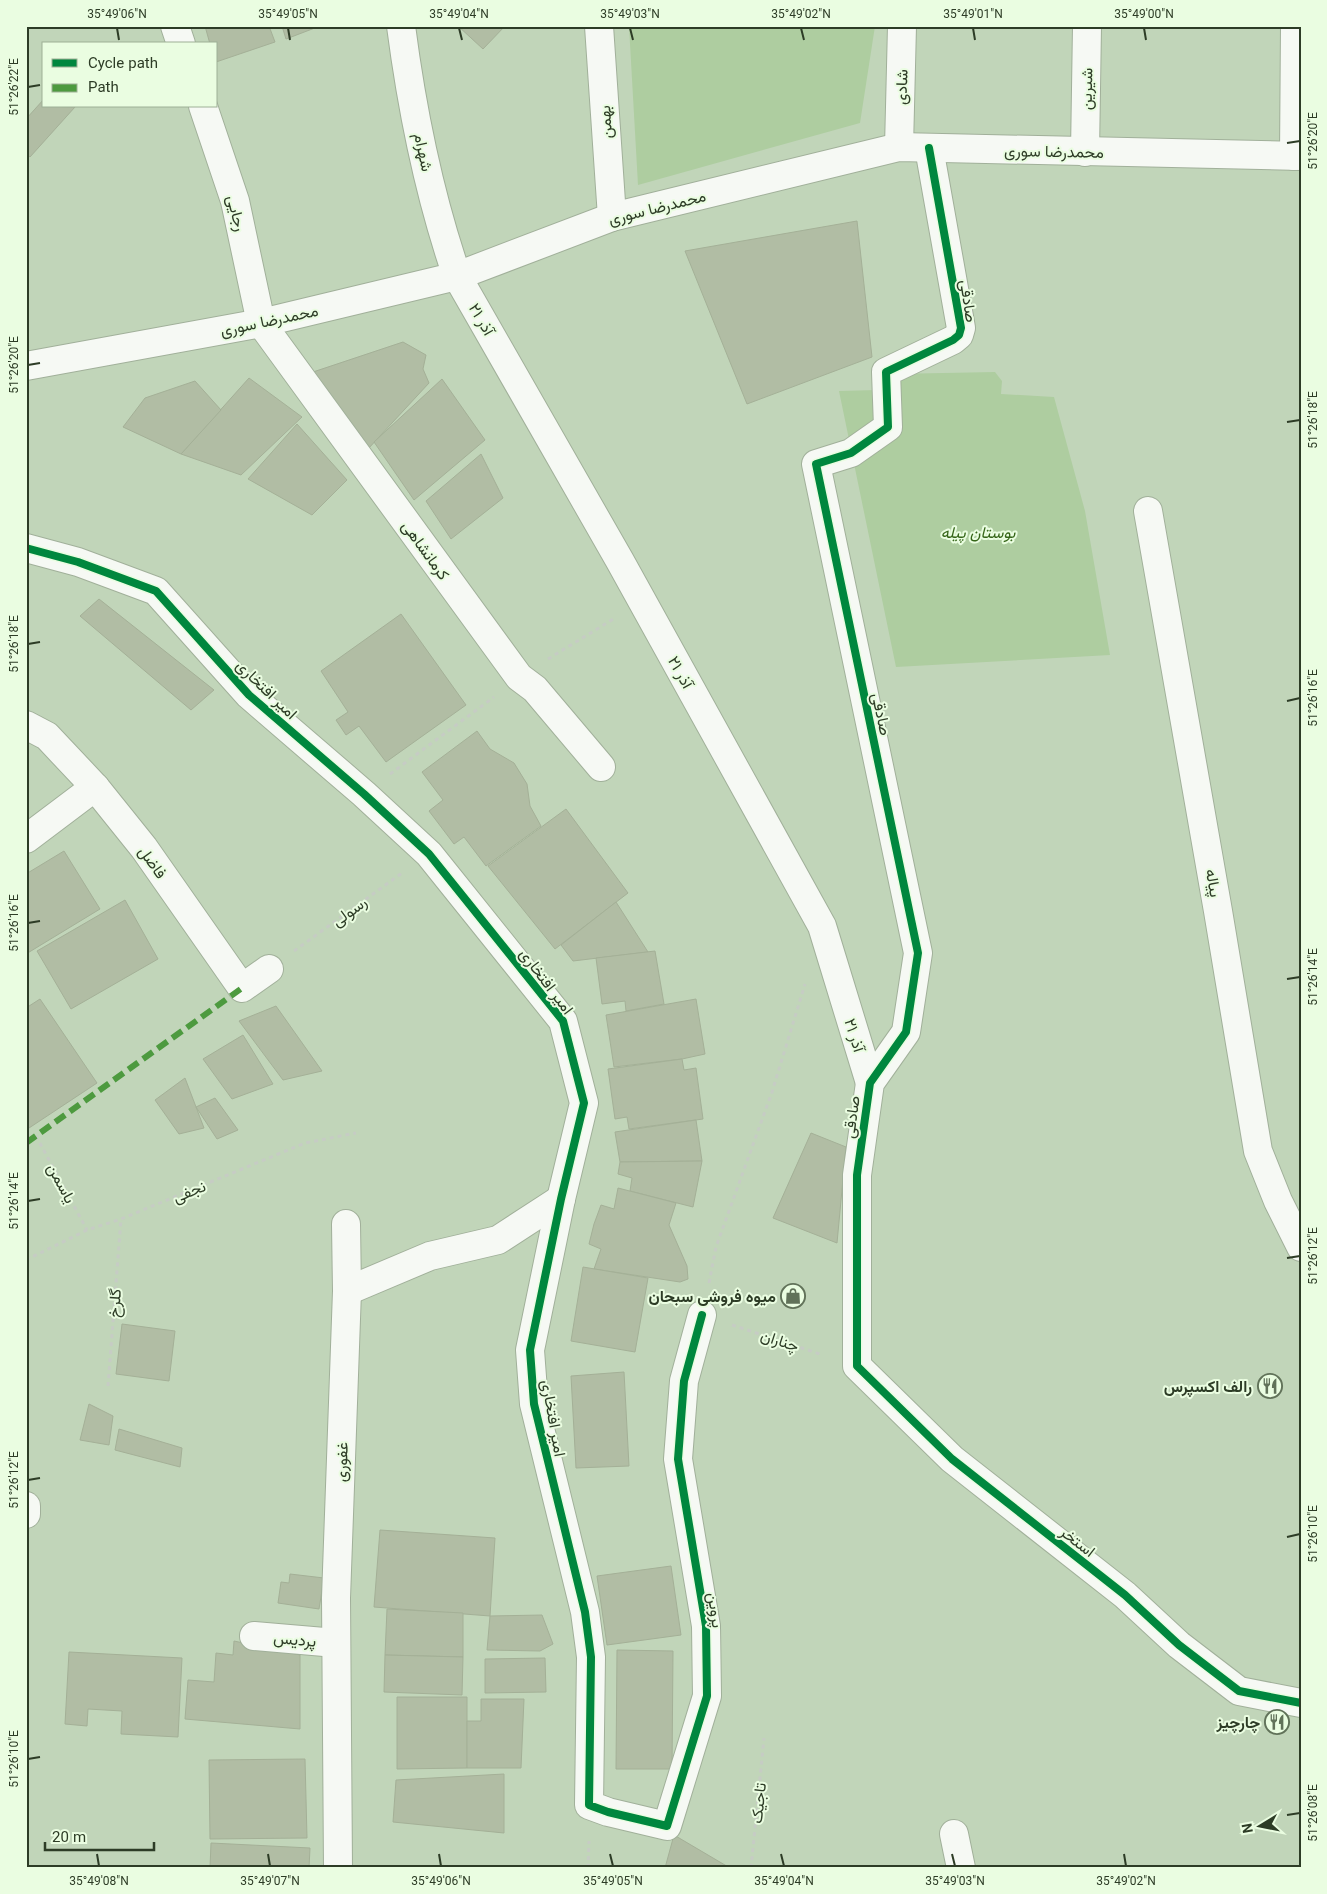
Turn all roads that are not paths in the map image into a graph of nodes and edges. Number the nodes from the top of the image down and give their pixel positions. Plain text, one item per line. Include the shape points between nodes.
1 (176, 26) edge
2 (401, 26) edge
3 (599, 26) edge
4 (902, 26) edge
5 (1086, 26) edge
6 (1295, 26) edge
7 (180, 42) edge
8 (204, 108) edge
9 (899, 147) junction
10 (929, 148) junction
11 (1085, 152) junction
12 (1297, 156) edge
13 (612, 217) junction
14 (457, 276) junction
15 (261, 323) junction
16 (26, 366) edge
17 (1148, 511) dead end
18 (26, 548) edge
19 (26, 725) edge
20 (601, 767) dead end
21 (95, 787) junction
22 (26, 839) edge
23 (269, 969) road end
24 (870, 1083) junction
25 (561, 1199) junction
26 (346, 1224) dead end
27 (1301, 1247) edge
28 (347, 1291) junction
29 (702, 1315) road end
30 (857, 1366) joint
31 (26, 1506) edge
32 (26, 1514) edge
33 (254, 1636) dead end
34 (336, 1643) junction
35 (1301, 1703) edge
36 (589, 1805) joint
37 (954, 1834) dead end
38 (338, 1868) edge
39 (961, 1868) edge

1 - 7 street
2 - 14 street, شهرام via 407,76 440,227
3 - 13 street, بهمن
4 - 9 street, شادی
5 - 11 street, شیرین
6 - 12 street
8 - 15 street, رجایی via 235,201
9 - 10 street, محمدرضا سوری
9 - 13 street, محمدرضا سوری
10 - 11 street, محمدرضا سوری
10 - 24 street, صادقی via 961,328 959,335 886,372 888,427 851,453 816,464 918,953 906,1032
11 - 12 street, محمدرضا سوری
13 - 14 street, محمدرضا سوری
14 - 15 street, محمدرضا سوری
14 - 24 street, ۲۱ آذر via 620,561 822,926
15 - 16 street, محمدرضا سوری
15 - 20 street, کرمانشاهی via 519,678 535,689
17 - 27 street, پیاله via 1258,1151
18 - 25 street, امیر افتخاری via 78,562 156,591 249,694 429,854 563,1021 584,1103
19 - 21 street, فاضل via 47,736
21 - 22 street
21 - 23 street, فاضل via 144,848 242,988
24 - 30 street, صادقی via 857,1175
25 - 28 street via 498,1240 430,1256
25 - 36 street, امیر افتخاری via 530,1350 534,1404 585,1612 590,1648
26 - 28 street, غفوری
28 - 34 street, غفوری
29 - 36 street, پروین via 684,1381 678,1459 706,1626 707,1696 667,1826
30 - 35 street, استخر via 952,1459 1125,1595 1179,1645 1224,1680 1239,1691
31 - 32 street
33 - 34 street, پردیس
34 - 38 street, غفوری
37 - 39 street

